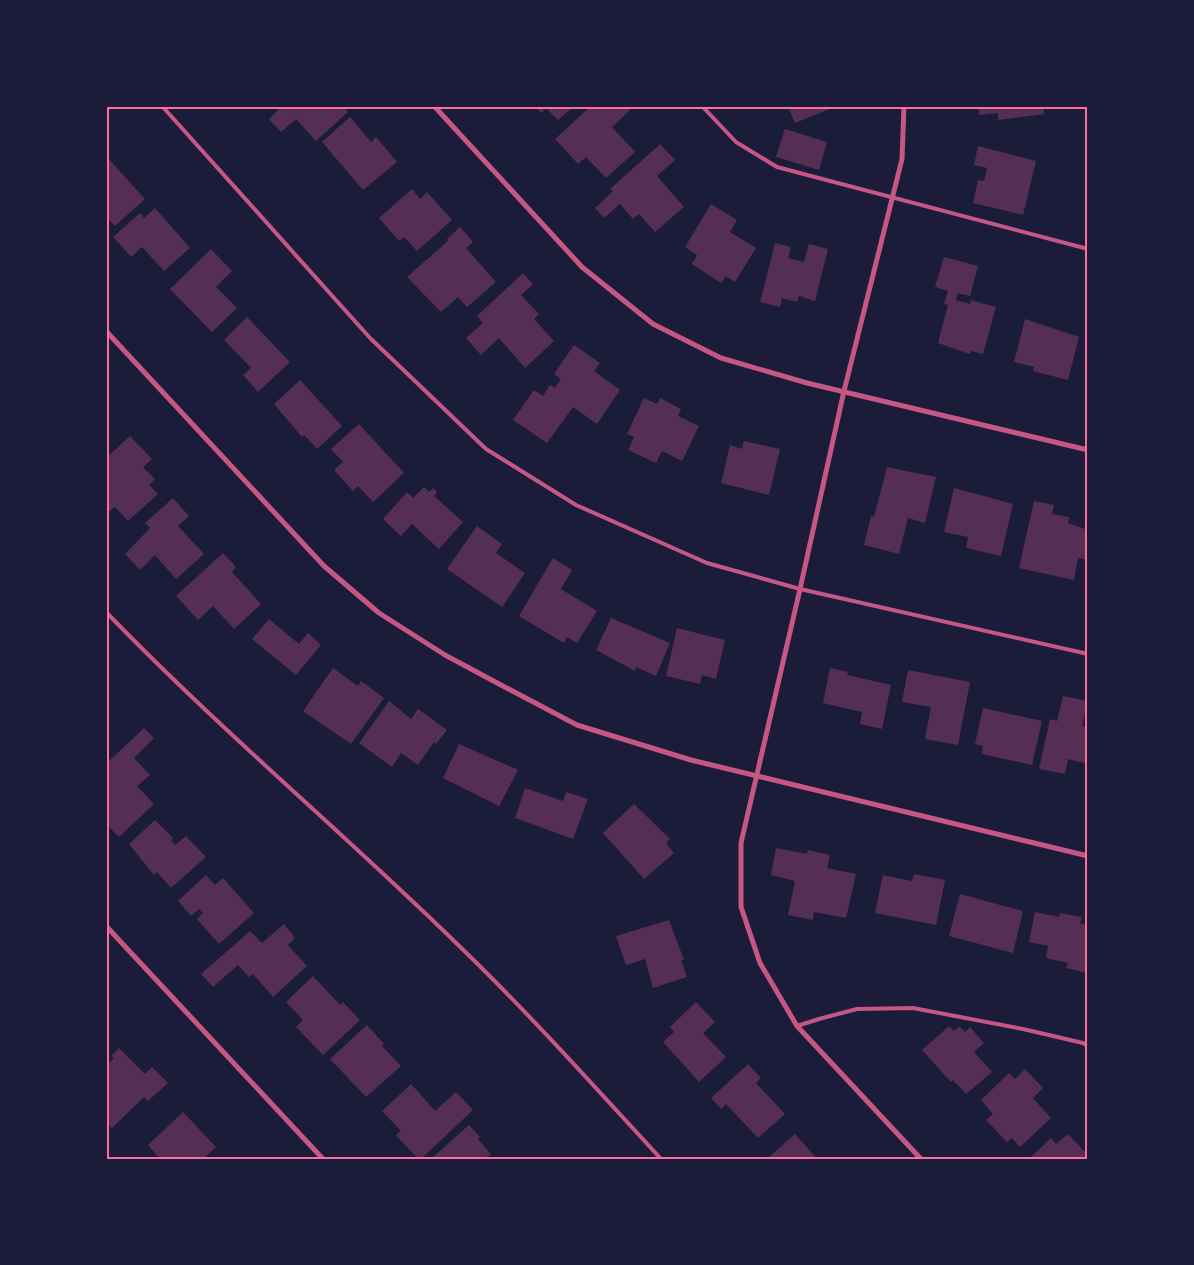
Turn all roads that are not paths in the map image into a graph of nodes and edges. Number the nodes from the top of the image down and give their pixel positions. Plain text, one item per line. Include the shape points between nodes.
1 (162, 106) edge
2 (434, 106) edge
3 (702, 106) edge
4 (904, 106) edge
5 (893, 198) junction
6 (1088, 249) edge
7 (106, 331) edge
8 (844, 391) junction
9 (1088, 450) edge
10 (800, 589) junction
11 (106, 612) edge
12 (1088, 654) edge
13 (756, 776) junction
14 (1088, 856) edge
15 (106, 926) edge
16 (798, 1026) junction
17 (1088, 1046) edge
18 (323, 1159) edge
19 (661, 1159) edge
20 (921, 1159) edge

1 - 10 lane via 370,338 486,449 585,509 707,563
2 - 8 street via 582,267 653,324 721,358
3 - 5 lane via 736,142 776,167
4 - 5 street via 902,160
5 - 6 lane
5 - 8 street
7 - 13 street via 324,566 379,613 445,655 577,725
8 - 9 street
8 - 10 street
10 - 12 lane
10 - 13 street
11 - 19 lane via 159,667 454,940
13 - 14 street
13 - 16 street via 741,843 741,907 760,962
15 - 18 street
16 - 17 lane via 857,1009 913,1008 1023,1029
16 - 20 street

